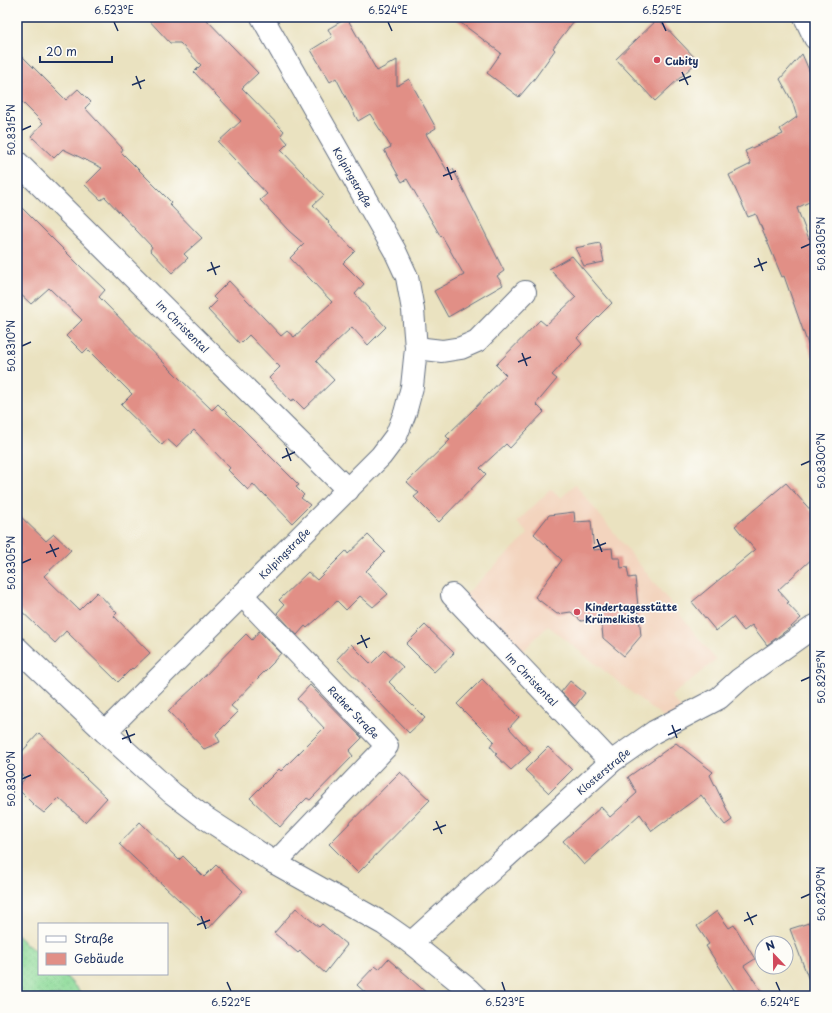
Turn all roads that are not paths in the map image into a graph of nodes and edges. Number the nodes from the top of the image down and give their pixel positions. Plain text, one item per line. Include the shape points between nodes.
1 (262, 17) edge
2 (805, 17) edge
3 (815, 38) edge
4 (17, 162) edge
5 (525, 292) dead end
6 (416, 348) junction
7 (348, 490) junction
8 (242, 595) junction
9 (452, 595) dead end
10 (815, 626) edge
11 (17, 648) edge
12 (106, 732) junction
13 (611, 762) junction
14 (275, 863) junction
15 (411, 942) junction
16 (475, 996) edge

1 - 6 street, Kolpingstraße via 395,251 407,277 414,310
2 - 3 street
4 - 7 street, Im Christental
5 - 6 street via 477,341 461,348 442,351
6 - 7 street, Kolpingstraße via 412,386 396,436 382,456
7 - 8 street, Kolpingstraße
8 - 12 street, Kolpingstraße
8 - 14 street, Rather Straße via 387,746
9 - 13 street, Im Christental
10 - 13 street, Klosterstraße via 740,679 719,698 654,732
11 - 12 street
12 - 14 street via 172,793
13 - 15 street, Klosterstraße
14 - 15 street via 384,924
15 - 16 street

